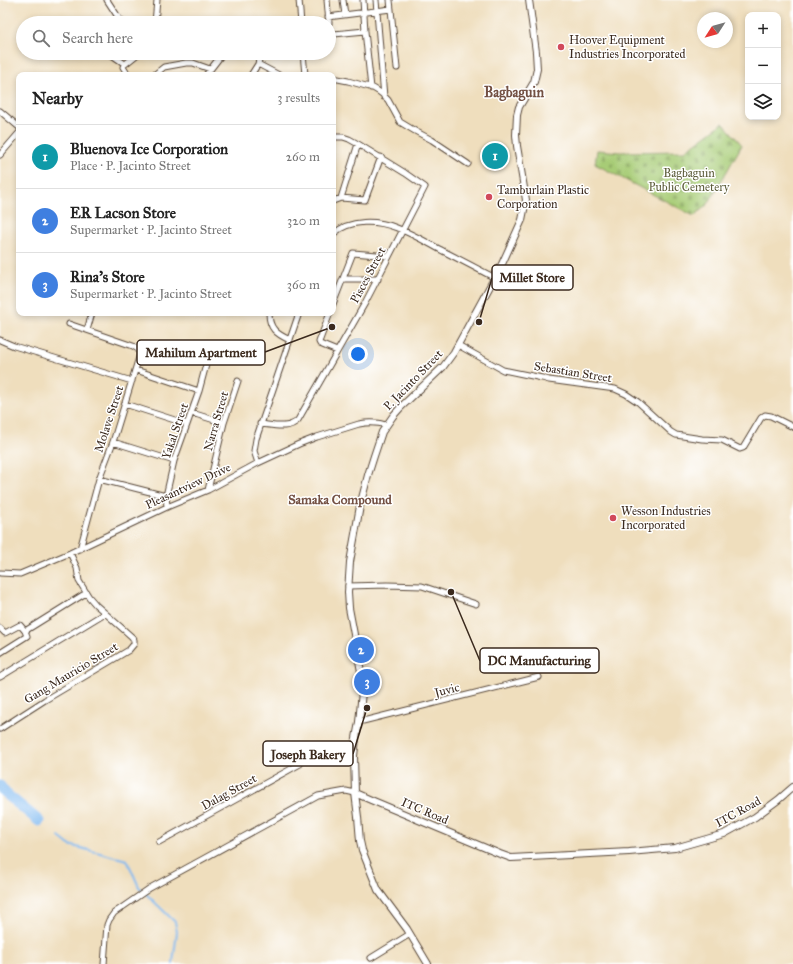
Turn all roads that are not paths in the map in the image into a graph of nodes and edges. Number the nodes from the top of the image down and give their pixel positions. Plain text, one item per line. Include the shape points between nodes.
1 (106, 0) edge
2 (157, 0) edge
3 (299, 0) edge
4 (327, 0) edge
5 (343, 0) edge
6 (363, 0) edge
7 (376, 0) edge
8 (390, 0) edge
9 (528, 0) edge
10 (391, 9) junction
11 (377, 11) junction
12 (363, 12) junction
13 (345, 15) junction
14 (117, 16) edge
15 (156, 16) edge
16 (300, 16) edge
17 (328, 16) edge
18 (336, 16) edge
19 (365, 31) junction
20 (336, 34) edge
21 (120, 60) edge
22 (131, 60) edge
23 (217, 60) edge
24 (259, 60) edge
25 (304, 60) edge
26 (126, 64) junction
27 (258, 64) junction
28 (397, 68) dead end
29 (210, 69) junction
30 (126, 72) edge
31 (158, 72) edge
32 (208, 72) edge
33 (253, 72) edge
34 (273, 72) edge
35 (305, 72) edge
36 (336, 79) edge
37 (371, 88) junction
38 (384, 97) junction
39 (0, 111) edge
40 (16, 124) edge
41 (16, 136) edge
42 (336, 137) edge
43 (358, 144) junction
44 (0, 155) edge
45 (380, 157) junction
46 (468, 164) dead end
47 (341, 198) junction
48 (336, 200) edge
49 (403, 230) junction
50 (336, 231) edge
51 (389, 256) junction
52 (495, 278) junction
53 (343, 279) junction
54 (378, 279) junction
55 (336, 296) edge
56 (91, 316) edge
57 (270, 316) edge
58 (298, 316) edge
59 (329, 316) edge
60 (69, 324) dead end
61 (87, 330) junction
62 (0, 340) edge
63 (290, 340) junction
64 (458, 345) junction
65 (337, 351) junction
66 (207, 361) dead end
67 (136, 370) junction
68 (132, 381) junction
69 (238, 381) dead end
70 (199, 391) junction
71 (125, 404) junction
72 (192, 413) junction
73 (224, 423) junction
74 (187, 424) junction
75 (260, 424) junction
76 (386, 425) junction
77 (793, 427) edge
78 (112, 442) junction
79 (174, 461) junction
80 (258, 463) junction
81 (99, 479) junction
82 (208, 490) junction
83 (166, 496) junction
84 (167, 507) junction
85 (80, 548) junction
86 (70, 553) junction
87 (0, 573) edge
88 (348, 586) junction
89 (86, 593) junction
90 (476, 604) dead end
91 (105, 613) junction
92 (0, 628) edge
93 (24, 631) junction
94 (0, 653) edge
95 (0, 677) edge
96 (539, 677) dead end
97 (359, 722) junction
98 (0, 729) edge
99 (354, 756) junction
100 (793, 787) edge
101 (355, 792) junction
102 (159, 842) dead end
103 (410, 934) junction
104 (371, 958) dead end
105 (104, 964) edge
106 (428, 964) edge

1 - 14 street
2 - 15 street
3 - 16 street
4 - 17 street
5 - 13 street
6 - 12 street
7 - 11 street
8 - 10 street
9 - 52 street, P. Jacinto Street via 537,69 534,82 519,107 516,135 526,204 522,220
10 - 11 street
10 - 28 street
11 - 12 street
11 - 38 street
12 - 13 street
12 - 19 street
13 - 18 street
19 - 20 street
19 - 37 street
21 - 26 street
22 - 26 street
23 - 29 street
24 - 27 street
25 - 35 street
26 - 30 street via 123,67
27 - 33 street
27 - 34 street
29 - 31 street via 186,63 164,67
29 - 32 street
36 - 37 street
37 - 38 street
38 - 46 street via 400,122
39 - 40 street
41 - 44 street
42 - 43 street via 349,139
43 - 45 street
43 - 47 street
45 - 47 street via 365,200
45 - 49 street, Pisces Street via 425,187
47 - 48 street
49 - 50 street via 376,223 357,223
49 - 51 street, Pisces Street
49 - 52 street
51 - 53 street via 353,254
51 - 54 street, Pisces Street
52 - 64 street, P. Jacinto Street
53 - 54 street
53 - 55 street
54 - 65 street, Pisces Street
56 - 61 street
57 - 63 street via 273,329
58 - 63 street
59 - 65 street via 319,341 320,344
60 - 61 street, Molave Street
61 - 67 street, Molave Street via 135,347 140,354
62 - 68 street
63 - 75 street
64 - 76 street, P. Jacinto Street via 443,367
64 - 77 street, Sebastian Street via 503,370 549,380 615,389 638,402 676,435 722,440 739,449 743,448 764,416 771,416
65 - 75 street, Pisces Street via 295,422 288,426
66 - 70 street, Yakal Street
67 - 68 street, Molave Street
67 - 70 street
68 - 71 street, Molave Street
69 - 73 street, Narra Street
70 - 72 street, Yakal Street
71 - 74 street
71 - 78 street, Molave Street
72 - 73 street
72 - 74 street, Yakal Street
73 - 82 street, Narra Street
74 - 79 street, Yakal Street
75 - 80 street via 254,446
76 - 80 street, Pleasantview Drive via 374,422 359,424 308,440
76 - 88 street, P. Jacinto Street via 360,506
78 - 79 street
78 - 81 street, Molave Street
79 - 83 street, Yakal Street
80 - 82 street, Pleasantview Drive
81 - 83 street
81 - 85 street, Molave Street
82 - 84 street, Pleasantview Drive
83 - 84 street, Yakal Street
84 - 85 street, Pleasantview Drive
85 - 86 street, Pleasantview Drive
86 - 87 street, Pleasantview Drive via 20,574
86 - 89 street, Gang Mauricio Street via 77,568 79,581
88 - 90 street via 422,586
88 - 97 street, P. Jacinto Street via 349,608 363,682
89 - 91 street, Gang Mauricio Street
89 - 93 street
91 - 95 street
91 - 98 street, Gang Mauricio Street via 132,637 132,647
92 - 93 street via 5,634 20,625
93 - 94 street via 27,636
96 - 97 street, Juvic
97 - 99 street, P. Jacinto Street
99 - 101 street, P. Jacinto Street
99 - 102 street, Dalag Street via 308,754 300,764
100 - 101 street, ITC Road via 755,817 724,834 675,848 511,858
101 - 103 street, P. Jacinto Street via 362,850 378,890
101 - 105 street, ITC Road via 318,796 150,888 114,913 107,925
103 - 104 street
103 - 106 street, P. Jacinto Street

